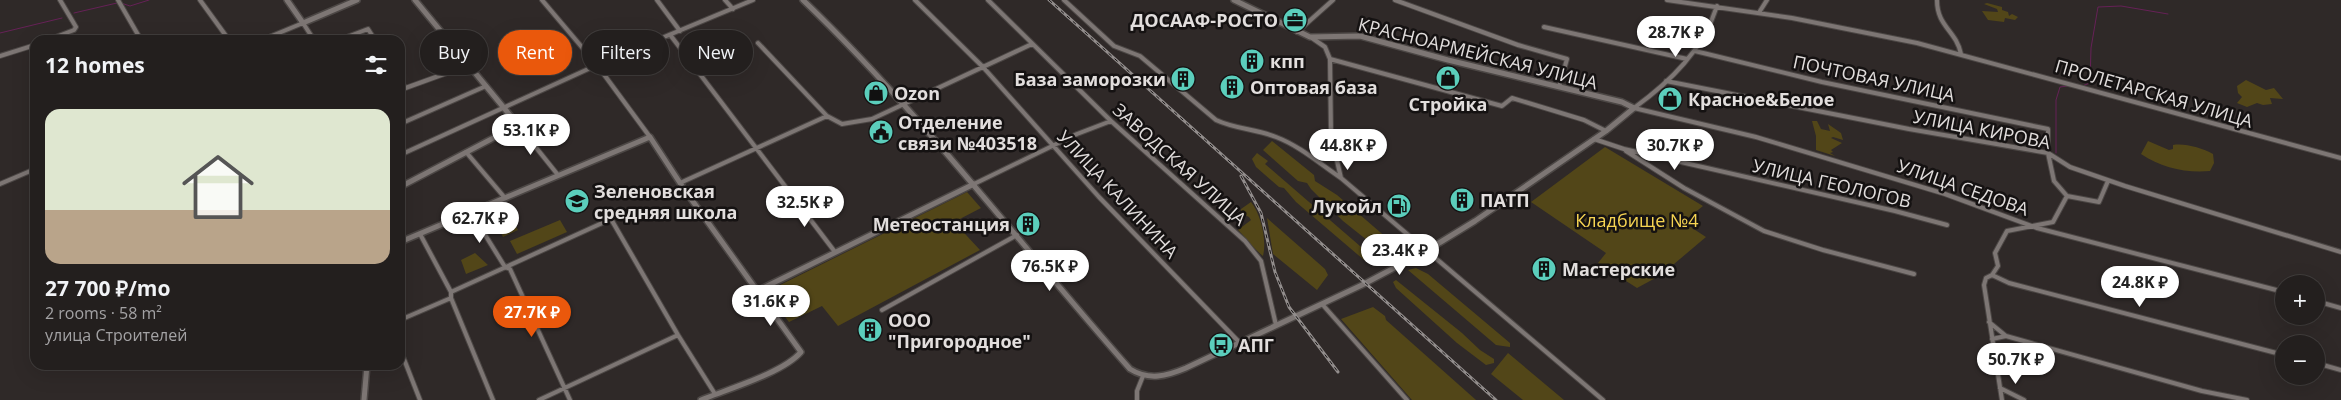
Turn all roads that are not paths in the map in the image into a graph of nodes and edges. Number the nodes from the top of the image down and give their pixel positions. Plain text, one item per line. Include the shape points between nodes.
1 (60, 0) edge
2 (118, 0) edge
3 (200, 0) edge
4 (286, 0) edge
5 (357, 0) edge
6 (415, 0) edge
7 (542, 0) edge
8 (657, 0) edge
9 (725, 0) edge
10 (753, 0) edge
11 (803, 0) edge
12 (914, 0) edge
13 (988, 0) edge
14 (1064, 0) edge
15 (1234, 0) edge
16 (1333, 0) edge
17 (1395, 0) edge
18 (1666, 0) edge
19 (1767, 0) edge
20 (1937, 0) edge
21 (1717, 6) junction
22 (733, 8) junction
23 (1760, 11) junction
24 (303, 23) junction
25 (1544, 27) dead end
26 (440, 30) edge
27 (679, 30) edge
28 (682, 30) edge
29 (679, 32) edge
30 (1297, 32) junction
31 (61, 35) edge
32 (138, 35) edge
33 (225, 35) edge
34 (274, 35) edge
35 (311, 35) edge
36 (352, 35) edge
37 (372, 35) edge
38 (671, 36) joint
39 (1310, 37) junction
40 (758, 43) dead end
41 (1032, 44) junction
42 (30, 46) edge
43 (582, 47) edge
44 (1695, 51) junction
45 (1961, 54) junction
46 (0, 56) edge
47 (1330, 59) junction
48 (1687, 59) junction
49 (984, 67) junction
50 (582, 72) edge
51 (443, 75) edge
52 (477, 75) edge
53 (604, 75) edge
54 (1666, 81) junction
55 (486, 86) junction
56 (1559, 86) junction
57 (405, 88) edge
58 (906, 103) junction
59 (504, 108) junction
60 (1634, 108) junction
61 (827, 116) junction
62 (1111, 121) junction
63 (405, 122) edge
64 (518, 125) junction
65 (1606, 131) junction
66 (650, 137) junction
67 (1594, 139) junction
68 (1054, 145) junction
69 (757, 148) junction
70 (1624, 150) junction
71 (405, 152) edge
72 (466, 152) junction
73 (2048, 153) junction
74 (2341, 158) edge
75 (30, 171) edge
76 (558, 175) junction
77 (1341, 178) junction
78 (2108, 181) junction
79 (680, 183) junction
80 (0, 184) edge
81 (405, 184) edge
82 (974, 184) junction
83 (2067, 196) junction
84 (504, 198) junction
85 (1720, 206) joint
86 (471, 212) junction
87 (2020, 222) junction
88 (1947, 225) dead end
89 (2023, 228) junction
90 (2037, 228) junction
91 (420, 234) junction
92 (1017, 235) junction
93 (405, 240) edge
94 (1426, 251) junction
95 (835, 252) junction
96 (2341, 252) edge
97 (505, 267) junction
98 (1914, 274) dead end
99 (1992, 275) junction
100 (2275, 290) edge
101 (757, 291) junction
102 (451, 292) junction
103 (452, 298) junction
104 (1322, 304) junction
105 (2325, 304) edge
106 (2341, 308) edge
107 (882, 310) dead end
108 (405, 318) edge
109 (1989, 322) junction
110 (1276, 325) junction
111 (678, 335) junction
112 (2006, 336) junction
113 (1992, 339) junction
114 (1239, 342) junction
115 (2275, 353) edge
116 (405, 362) edge
117 (2325, 366) edge
118 (367, 370) edge
119 (2341, 370) edge
120 (1143, 376) junction
121 (565, 387) junction
122 (2000, 388) junction
123 (715, 394) junction
124 (364, 400) edge
125 (420, 400) edge
126 (493, 400) edge
127 (538, 400) edge
128 (570, 400) edge
129 (701, 400) edge
130 (1137, 400) edge
131 (1407, 400) edge
132 (1603, 400) edge
133 (2002, 400) edge
134 (2024, 400) edge
135 (2247, 400) edge

1 - 31 street via 76,27
2 - 32 street
3 - 33 street
4 - 24 street
5 - 24 street
6 - 26 street
7 - 43 street
8 - 27 street
9 - 22 street
10 - 22 street
11 - 58 street
12 - 49 street, УЛИЦА КАЛИНИНА
13 - 41 street, ЗАВОДСКАЯ УЛИЦА
14 - 77 street via 1114,46 1140,56 1216,120 1230,127 1280,139
15 - 30 street, КРАСНОАРМЕЙСКАЯ УЛИЦА
16 - 30 street
17 - 56 street via 1518,45 1567,59
18 - 21 street, ПРОЛЕТАРСКАЯ УЛИЦА
19 - 23 street
20 - 45 street via 1937,14 1960,44
21 - 23 street, ПРОЛЕТАРСКАЯ УЛИЦА
21 - 44 street
22 - 28 street
23 - 45 street, ПРОЛЕТАРСКАЯ УЛИЦА via 1866,31
24 - 34 street
24 - 35 street
25 - 48 street
29 - 38 street
30 - 39 street, КРАСНОАРМЕЙСКАЯ УЛИЦА
36 - 37 street via 368,29
38 - 69 street
39 - 47 street via 1325,48
39 - 56 street, КРАСНОАРМЕЙСКАЯ УЛИЦА via 1360,36
40 - 61 street
41 - 49 street
41 - 62 street, ЗАВОДСКАЯ УЛИЦА
42 - 46 street
44 - 48 street
44 - 73 street, ПОЧТОВАЯ УЛИЦА via 1822,82 2048,129
45 - 74 street, ПРОЛЕТАРСКАЯ УЛИЦА
47 - 65 street via 1502,106 1512,98 1584,120
47 - 77 street via 1332,141 1335,164
48 - 54 street
49 - 58 street
49 - 68 street, УЛИЦА КАЛИНИНА
50 - 59 street
51 - 57 street
52 - 55 street
53 - 66 street
54 - 60 street
54 - 73 street, УЛИЦА КИРОВА
55 - 59 street
55 - 63 street
56 - 60 street, КРАСНОАРМЕЙСКАЯ УЛИЦА
58 - 61 street via 854,124 838,123
58 - 82 street
59 - 64 street
59 - 71 street
60 - 65 street
60 - 87 street, УЛИЦА СЕДОВА via 1756,137 1873,171
61 - 69 street
62 - 68 street
62 - 110 street, ЗАВОДСКАЯ УЛИЦА via 1256,254 1264,268
64 - 72 street
64 - 76 street
65 - 67 street
66 - 76 street
66 - 79 street
67 - 70 street, УЛИЦА ГЕОЛОГОВ
67 - 94 street
68 - 82 street
68 - 114 street, УЛИЦА КАЛИНИНА via 1099,197
69 - 79 street
69 - 95 street
70 - 85 street via 1684,188
70 - 88 street, УЛИЦА ГЕОЛОГОВ
72 - 81 street
72 - 84 street
73 - 78 street, УЛИЦА КИРОВА via 2070,167
73 - 83 street via 2054,181
75 - 80 street
76 - 84 street
77 - 94 street
78 - 83 street via 2099,202
78 - 96 street, УЛИЦА КИРОВА
79 - 101 street
82 - 92 street
82 - 95 street
83 - 90 street via 2053,222
84 - 86 street
85 - 98 street via 1764,231
86 - 91 street
86 - 97 street
87 - 89 street
87 - 90 street, УЛИЦА СЕДОВА
89 - 90 street
89 - 99 street via 2007,231 1995,253 1998,266
90 - 100 street, УЛИЦА СЕДОВА
91 - 93 street
91 - 102 street
92 - 107 street
92 - 120 street via 1101,337 1130,368
94 - 104 street
94 - 132 street
95 - 101 street
97 - 102 street
97 - 111 street via 611,219
97 - 121 street via 510,269 522,292
99 - 109 street via 1986,278 1984,285
99 - 115 street via 2009,283
101 - 123 street via 801,352 797,358 774,371
102 - 103 street
103 - 108 street
103 - 126 street
104 - 110 street
104 - 131 street
105 - 106 street
109 - 112 street
109 - 113 street
110 - 114 street
111 - 121 street
111 - 123 street
112 - 113 street
112 - 135 street via 2202,391
113 - 122 street
114 - 120 street via 1173,374
116 - 125 street
117 - 119 street
118 - 124 street
120 - 130 street
121 - 127 street
121 - 128 street
122 - 133 street
122 - 134 street
123 - 129 street

